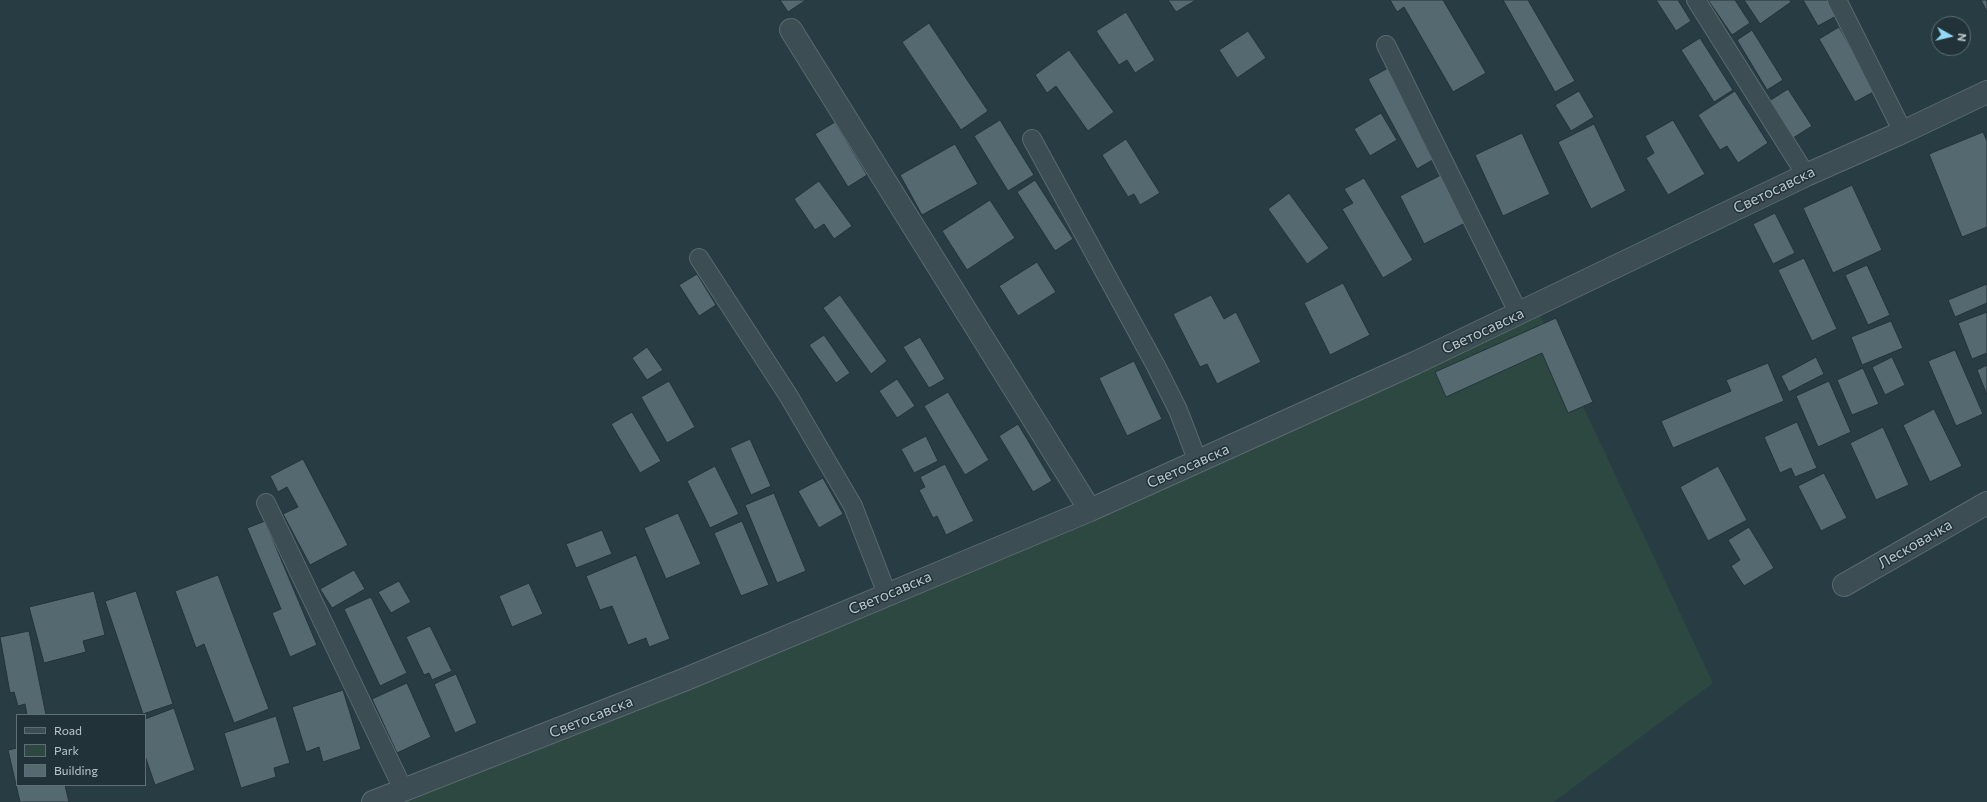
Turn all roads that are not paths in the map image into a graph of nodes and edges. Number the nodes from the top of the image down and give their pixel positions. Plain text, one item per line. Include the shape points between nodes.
1 (1696, 0) edge
2 (1837, 0) edge
3 (791, 30) dead end
4 (1386, 45) dead end
5 (1987, 92) edge
6 (1903, 132) junction
7 (1032, 138) dead end
8 (1806, 175) junction
9 (699, 258) dead end
10 (1519, 314) junction
11 (1198, 462) junction
12 (266, 503) dead end
13 (1987, 503) edge
14 (1090, 510) junction
15 (1844, 585) dead end
16 (887, 594) junction
17 (404, 790) junction
18 (373, 802) edge

1 - 8 lane
2 - 6 lane
3 - 14 street
4 - 10 lane
5 - 6 street, Светосавска
6 - 8 street, Светосавска
7 - 11 lane via 1156,366 1178,410
8 - 10 street, Светосавска
9 - 16 lane via 788,395 853,506
10 - 11 street, Светосавска
11 - 14 street, Светосавска
12 - 17 lane
13 - 15 street, Лесковачка
14 - 16 street, Светосавска
16 - 17 street, Светосавска via 686,679
17 - 18 street, Светосавска

